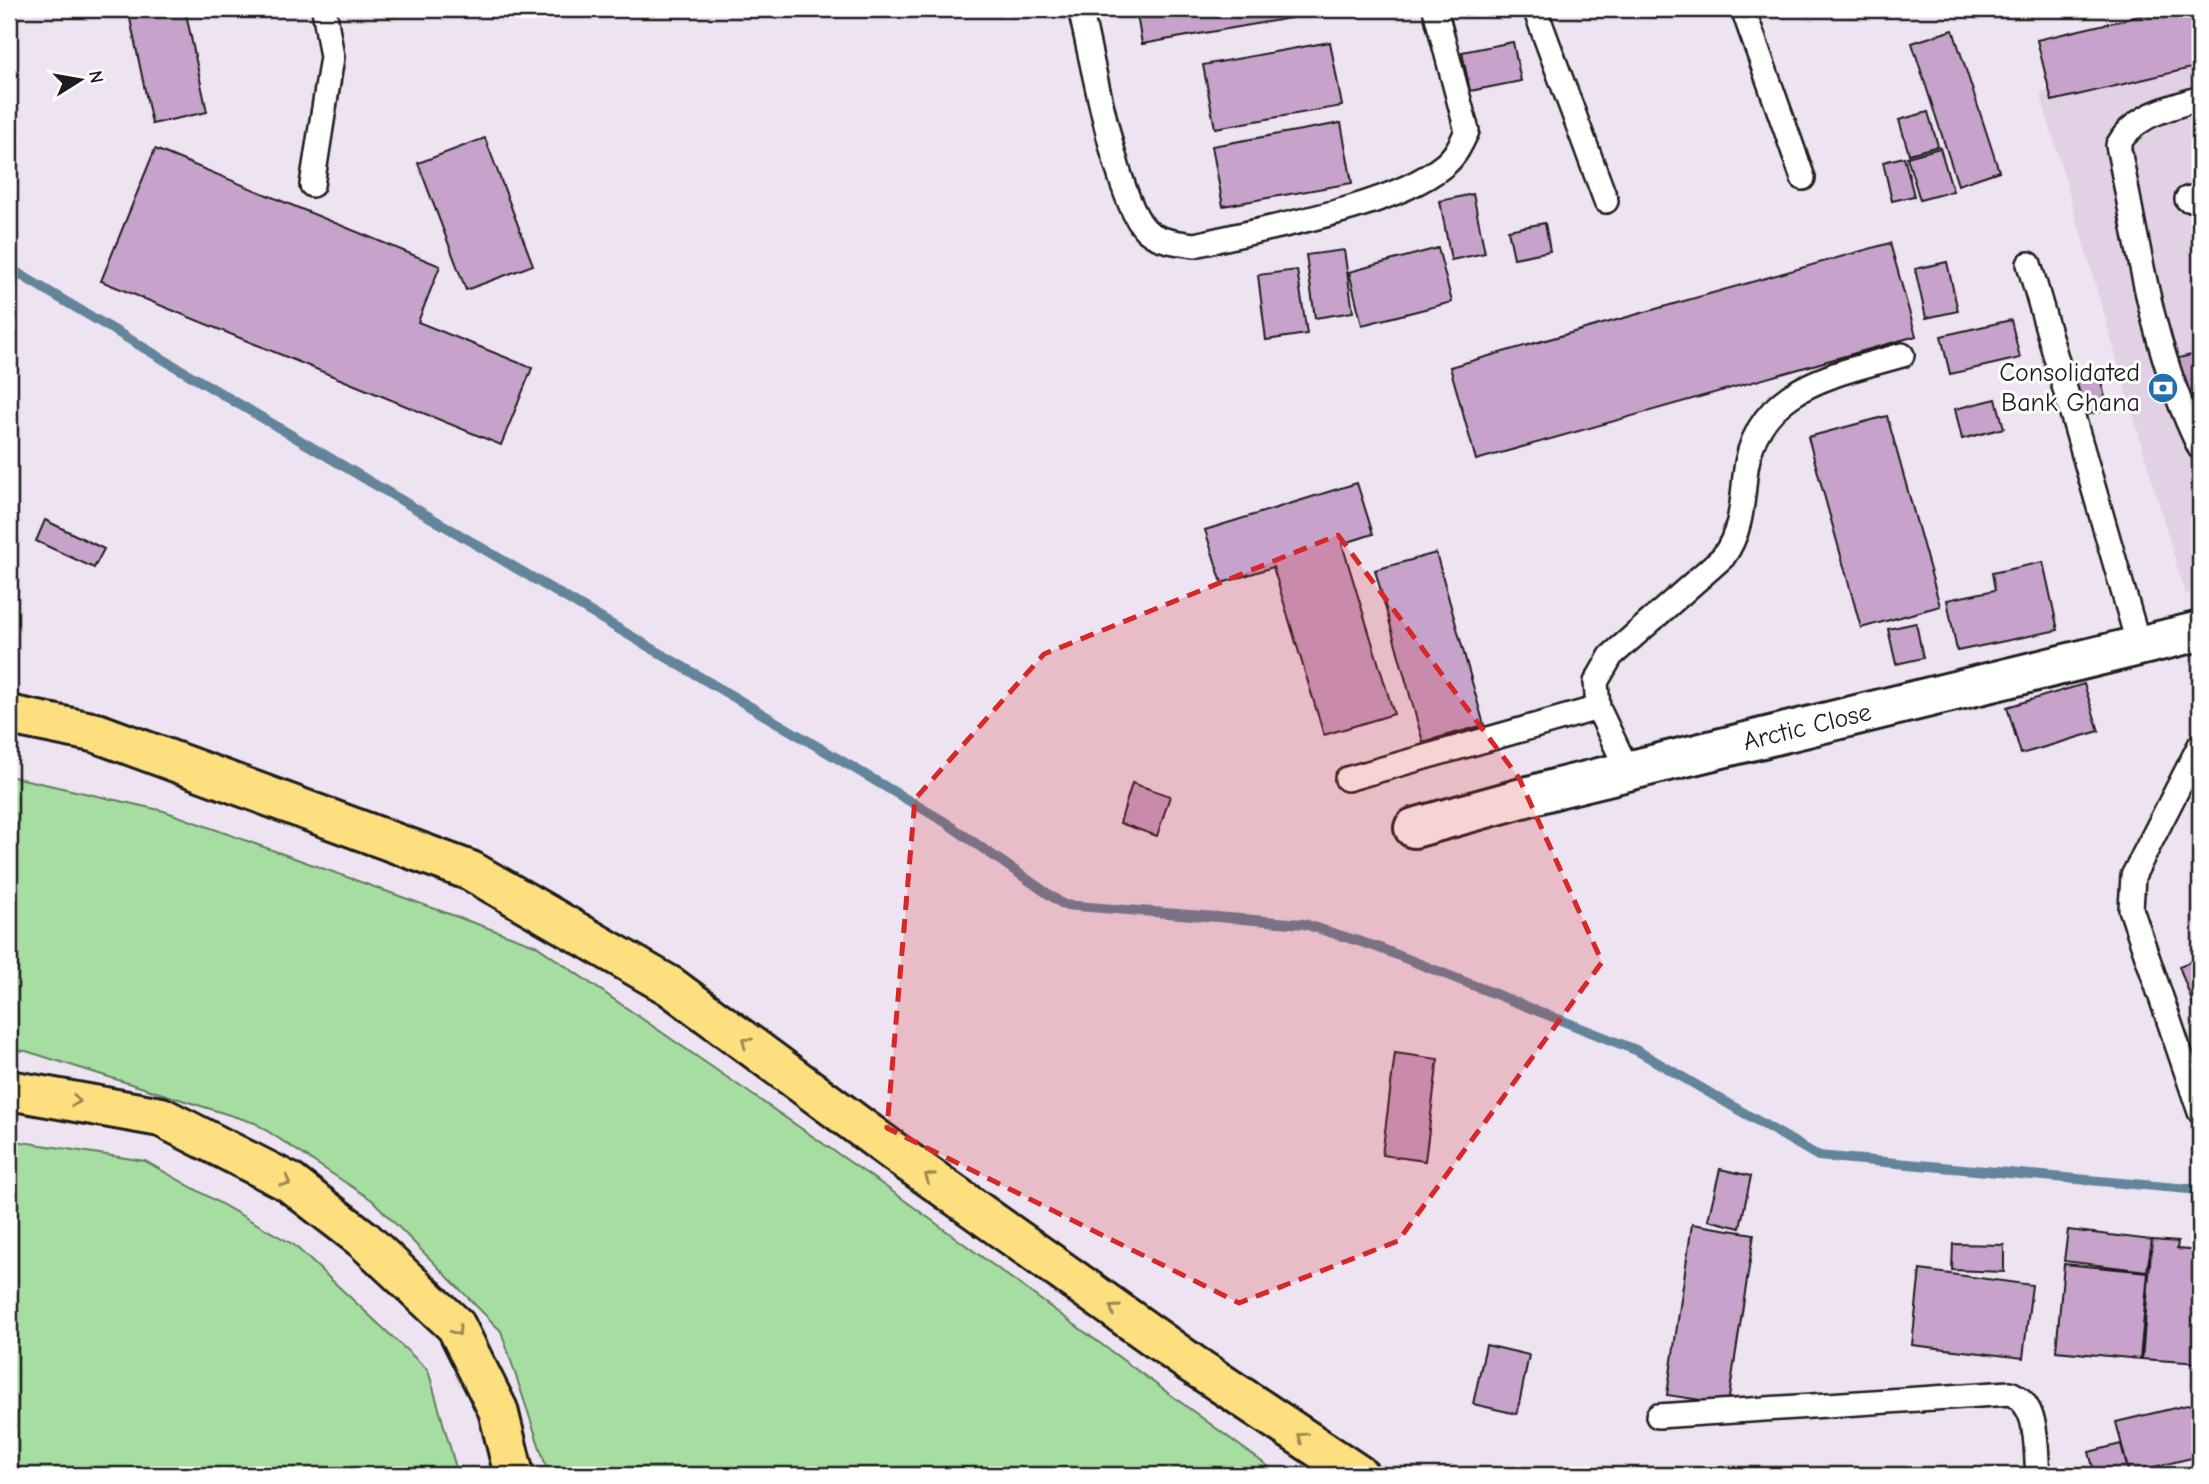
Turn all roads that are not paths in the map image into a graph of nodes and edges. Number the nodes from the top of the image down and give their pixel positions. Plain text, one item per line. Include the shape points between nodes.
1 (324, 9) edge
2 (1080, 9) edge
3 (1435, 9) edge
4 (1535, 9) edge
5 (1743, 9) edge
6 (2200, 98) edge
7 (1803, 178) dead end
8 (312, 185) dead end
9 (1606, 201) dead end
10 (2029, 264) dead end
11 (1902, 355) dead end
12 (2200, 448) edge
13 (2200, 631) edge
14 (2139, 646) junction
15 (1598, 708) junction
16 (9, 715) edge
17 (2200, 745) edge
18 (1628, 771) junction
19 (1347, 779) dead end
20 (1414, 828) dead end
21 (9, 1090) edge
22 (2200, 1112) edge
23 (1658, 1416) dead end
24 (513, 1475) edge
25 (1359, 1475) edge
26 (2038, 1475) edge

1 - 8 lane via 332,57
2 - 3 lane via 1125,197 1145,230 1169,242 1195,245 1369,203 1443,166 1458,151 1467,131
4 - 9 lane
5 - 7 lane
6 - 12 lane via 2138,119 2118,145 2142,280 2180,407
10 - 14 lane
11 - 15 lane via 1811,382 1780,401 1759,427 1747,454 1735,541 1723,557 1611,656 1596,682
13 - 14 street, Arctic Close
14 - 18 street, Arctic Close
15 - 18 lane
15 - 19 lane
25 -> 16 highway via 1192,1364 670,985 471,871 97,733
17 - 22 lane via 2133,876 2131,909
18 - 20 street, Arctic Close
21 -> 24 highway via 161,1117 289,1182 310,1198 363,1239 456,1326 498,1410
23 - 26 lane via 2010,1393 2023,1398 2031,1412

